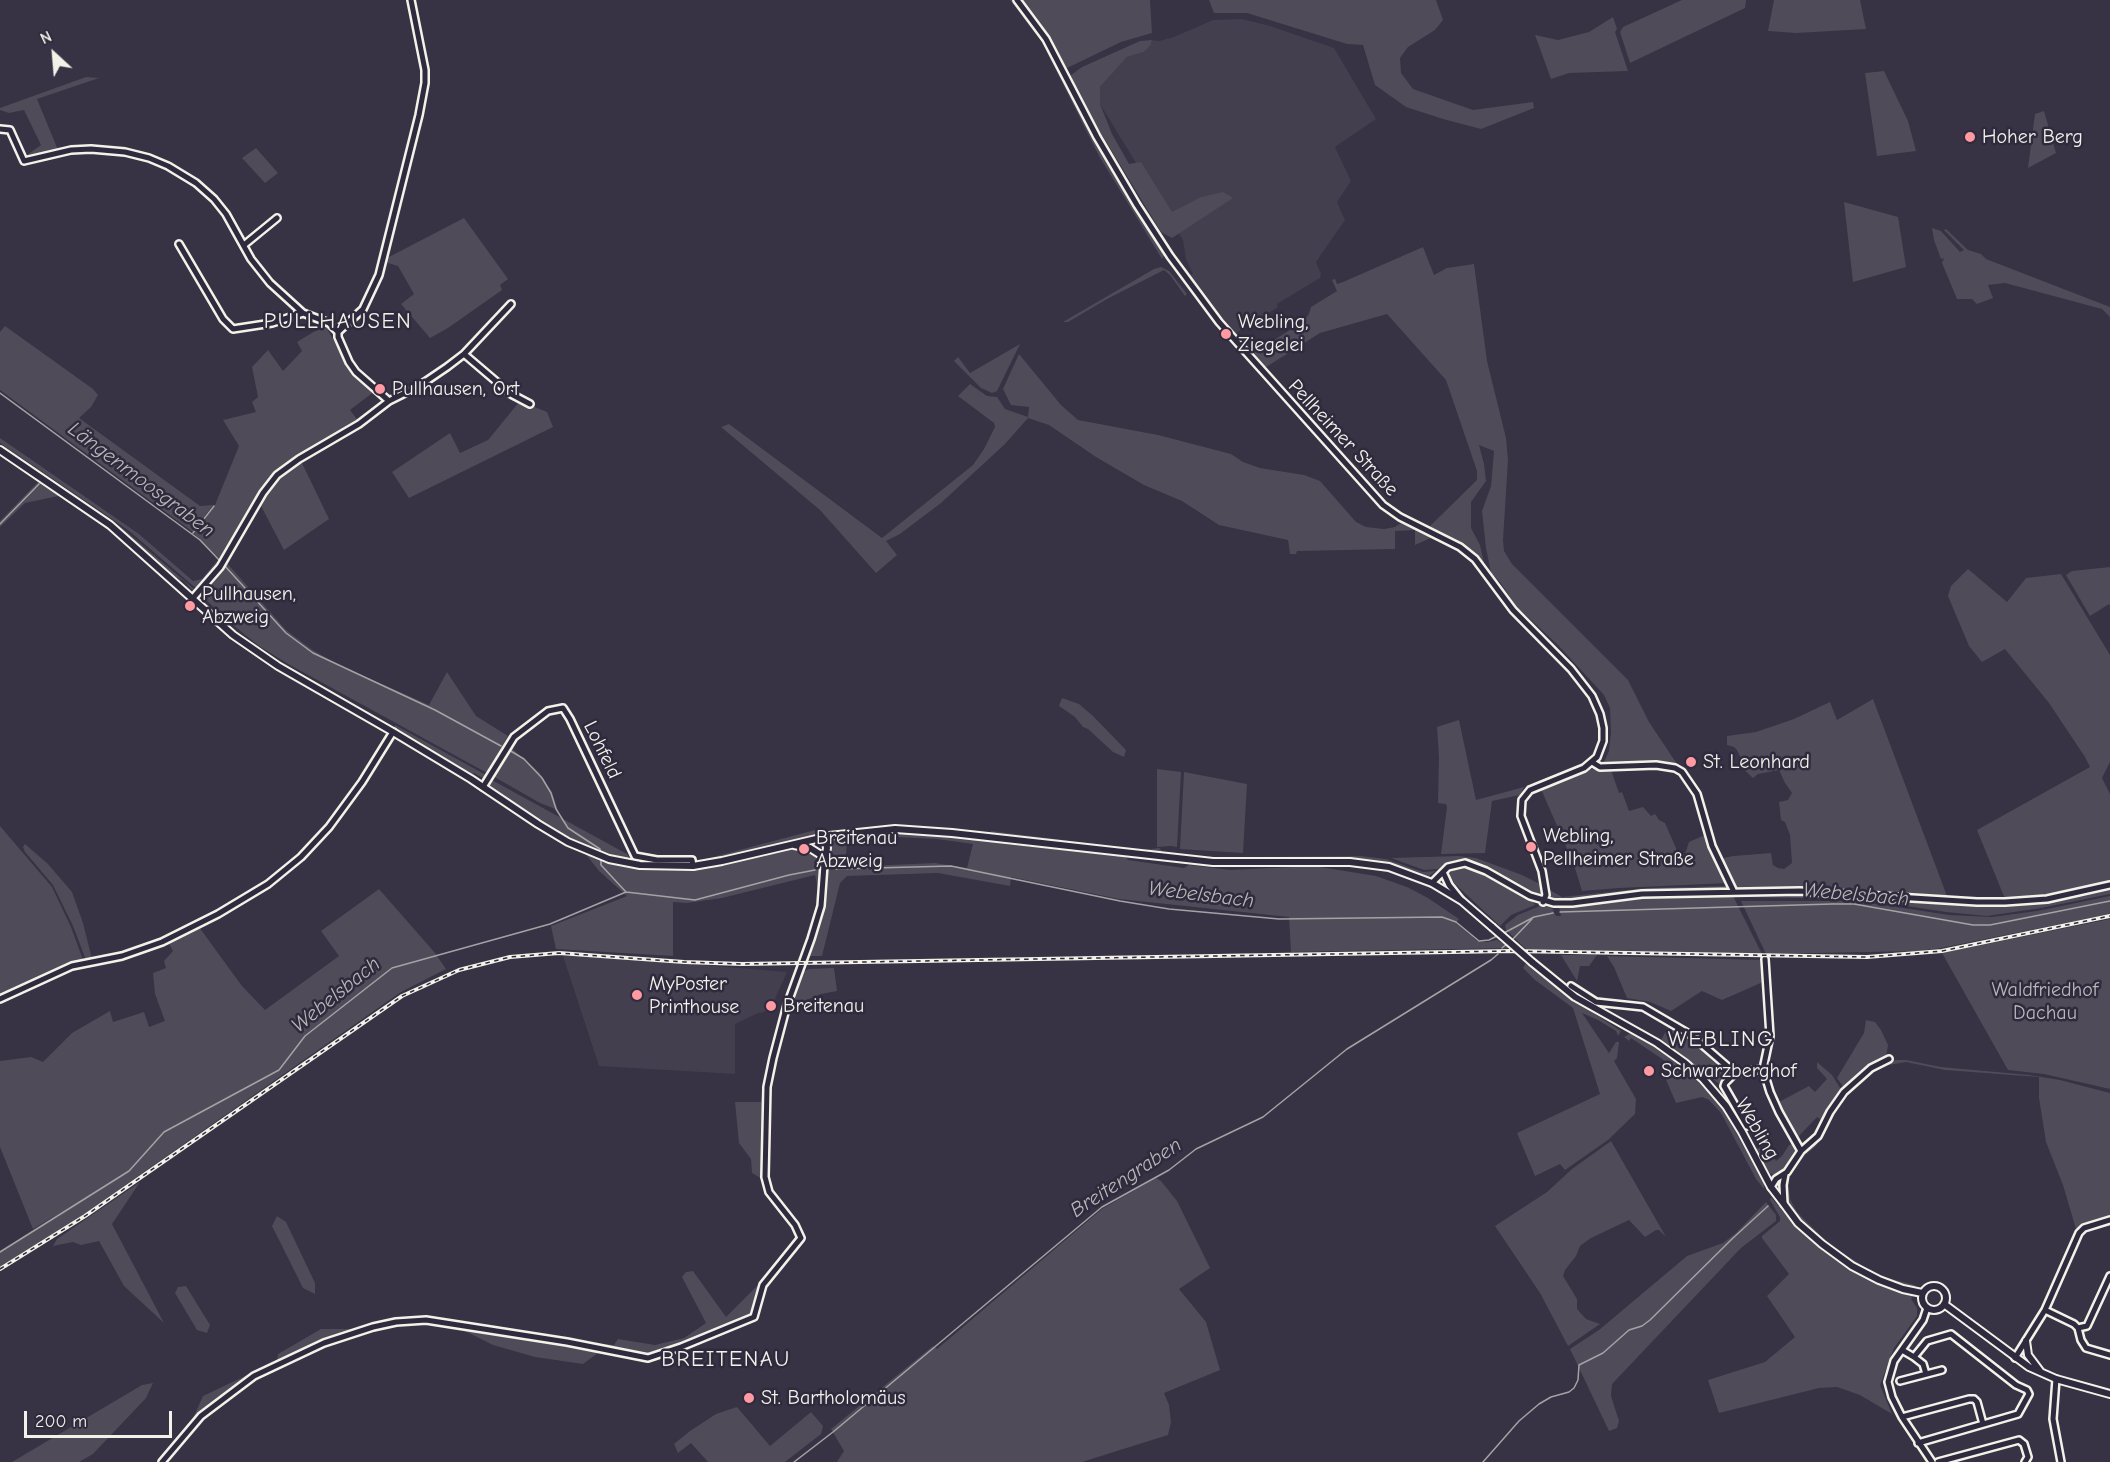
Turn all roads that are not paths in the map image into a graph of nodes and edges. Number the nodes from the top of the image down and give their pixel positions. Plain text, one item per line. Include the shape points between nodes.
1 (411, 0) edge
2 (1017, 0) edge
3 (0, 129) edge
4 (277, 218) dead end
5 (178, 244) dead end
6 (243, 245) junction
7 (511, 304) dead end
8 (303, 313) junction
9 (338, 332) junction
10 (464, 354) junction
11 (389, 401) junction
12 (530, 404) dead end
13 (0, 450) edge
14 (193, 598) junction
15 (393, 732) junction
16 (1592, 762) junction
17 (483, 787) junction
18 (822, 838) junction
19 (789, 845) junction
20 (821, 855) junction
21 (824, 865) junction
22 (693, 866) junction
23 (1443, 872) junction
24 (1432, 883) junction
25 (2110, 885) edge
26 (1734, 892) junction
27 (1462, 901) junction
28 (1543, 902) junction
29 (1765, 959) dead end
30 (1571, 986) dead end
31 (0, 999) edge
32 (1889, 1059) dead end
33 (1763, 1069) junction
34 (1735, 1073) junction
35 (1747, 1126) dead end
36 (1802, 1151) junction
37 (1785, 1177) junction
38 (1771, 1187) junction
39 (1784, 1204) junction
40 (2110, 1220) edge
41 (2110, 1276) edge
42 (1922, 1293) junction
43 (1944, 1304) junction
44 (1927, 1308) junction
45 (2044, 1310) junction
46 (2078, 1328) junction
47 (2026, 1341) junction
48 (1902, 1350) junction
49 (2110, 1355) edge
50 (1914, 1358) junction
51 (2015, 1358) junction
52 (1942, 1370) dead end
53 (1926, 1374) junction
54 (2043, 1374) junction
55 (2056, 1379) junction
56 (1900, 1381) dead end
57 (2110, 1394) edge
58 (1902, 1417) junction
59 (1983, 1424) junction
60 (1918, 1443) junction
61 (162, 1462) edge
62 (1932, 1462) edge
63 (1938, 1462) edge
64 (2025, 1462) edge
65 (2061, 1462) edge

1 - 9 street via 424,64 423,95 385,257 374,288 363,309
2 - 16 street, Pellheimer Straße via 1046,39 1137,205 1219,322 1375,498 1400,517 1468,553 1513,610 1587,689 1598,707 1603,728 1601,749
3 - 6 street via 10,130 24,161 91,149 125,152 168,166 213,198
4 - 6 street
5 - 8 street via 233,329
6 - 8 street via 270,284
7 - 10 street
8 - 9 street via 329,323
9 - 11 street via 356,372
10 - 11 street
10 - 12 street via 510,394
11 - 14 street via 277,475 220,567
13 - 14 main road, Webling via 110,525
14 - 15 main road, Webling via 234,635 278,666
15 - 17 main road, Webling
15 - 31 street via 350,801 307,852 258,891 187,930 135,952 72,966
16 - 26 street via 1608,768 1656,765 1682,772 1697,794 1712,846
16 - 28 street via 1530,790 1522,800 1521,816 1542,871 1546,895
17 - 22 main road, Webling via 568,842 597,854 640,865
17 - 22 street, Lohfeld via 514,737 548,711 563,708 635,856 692,860
18 - 19 main road, Webling
18 - 20 main road
18 - 21 main road via 827,848
18 - 24 main road, Webling via 883,830 923,830 1213,862 1350,862 1389,867
19 - 20 main road via 810,848
19 - 22 main road, Webling
20 - 21 main road
21 - 61 street via 820,906 787,1005 767,1087 765,1177 769,1192 801,1238 763,1285 754,1317 648,1359 426,1320 374,1327 324,1343 255,1376 201,1416
23 - 24 street
23 - 27 street
23 - 28 street via 1455,864 1476,866
24 - 27 main road, Webling
25 - 26 street via 2005,902 1800,891
26 - 28 street
27 - 38 main road, Webling, bridge via 1563,989 1657,1043 1703,1079 1726,1106
29 - 33 street, Webling via 1770,1036
30 - 34 street, Webling via 1596,1002 1643,1007 1691,1035
32 - 36 street, Webling via 1871,1068 1844,1092 1818,1137
33 - 34 street, Webling
33 - 36 street, Webling via 1779,1112
34 - 35 street, Webling via 1724,1086
36 - 37 street, Webling
37 - 38 street, Webling via 1776,1179
37 - 39 street, Webling
38 - 39 main road
39 - 42 main road via 1804,1229 1852,1266 1879,1281
40 - 45 street via 2079,1233
41 - 46 street via 2087,1326
42 - 43 main road via 1927,1287 1939,1286 1945,1292
42 - 44 main road
43 - 44 main road via 1938,1309
43 - 51 main road
44 - 48 street
45 - 46 street
45 - 47 street
46 - 49 street via 2086,1348
47 - 51 street
47 - 54 main road via 2030,1359
48 - 50 street
48 - 58 street via 1889,1372 1888,1382
50 - 53 street via 1923,1364
50 - 59 street via 1927,1341 1951,1334 2027,1390 2027,1400 2018,1414
51 - 54 main road
52 - 53 street
53 - 56 street
54 - 55 main road
55 - 57 main road
55 - 65 street via 2054,1419
58 - 59 street via 1974,1399
58 - 60 street
59 - 60 street
60 - 62 street
63 - 64 street via 2019,1440 2028,1457

